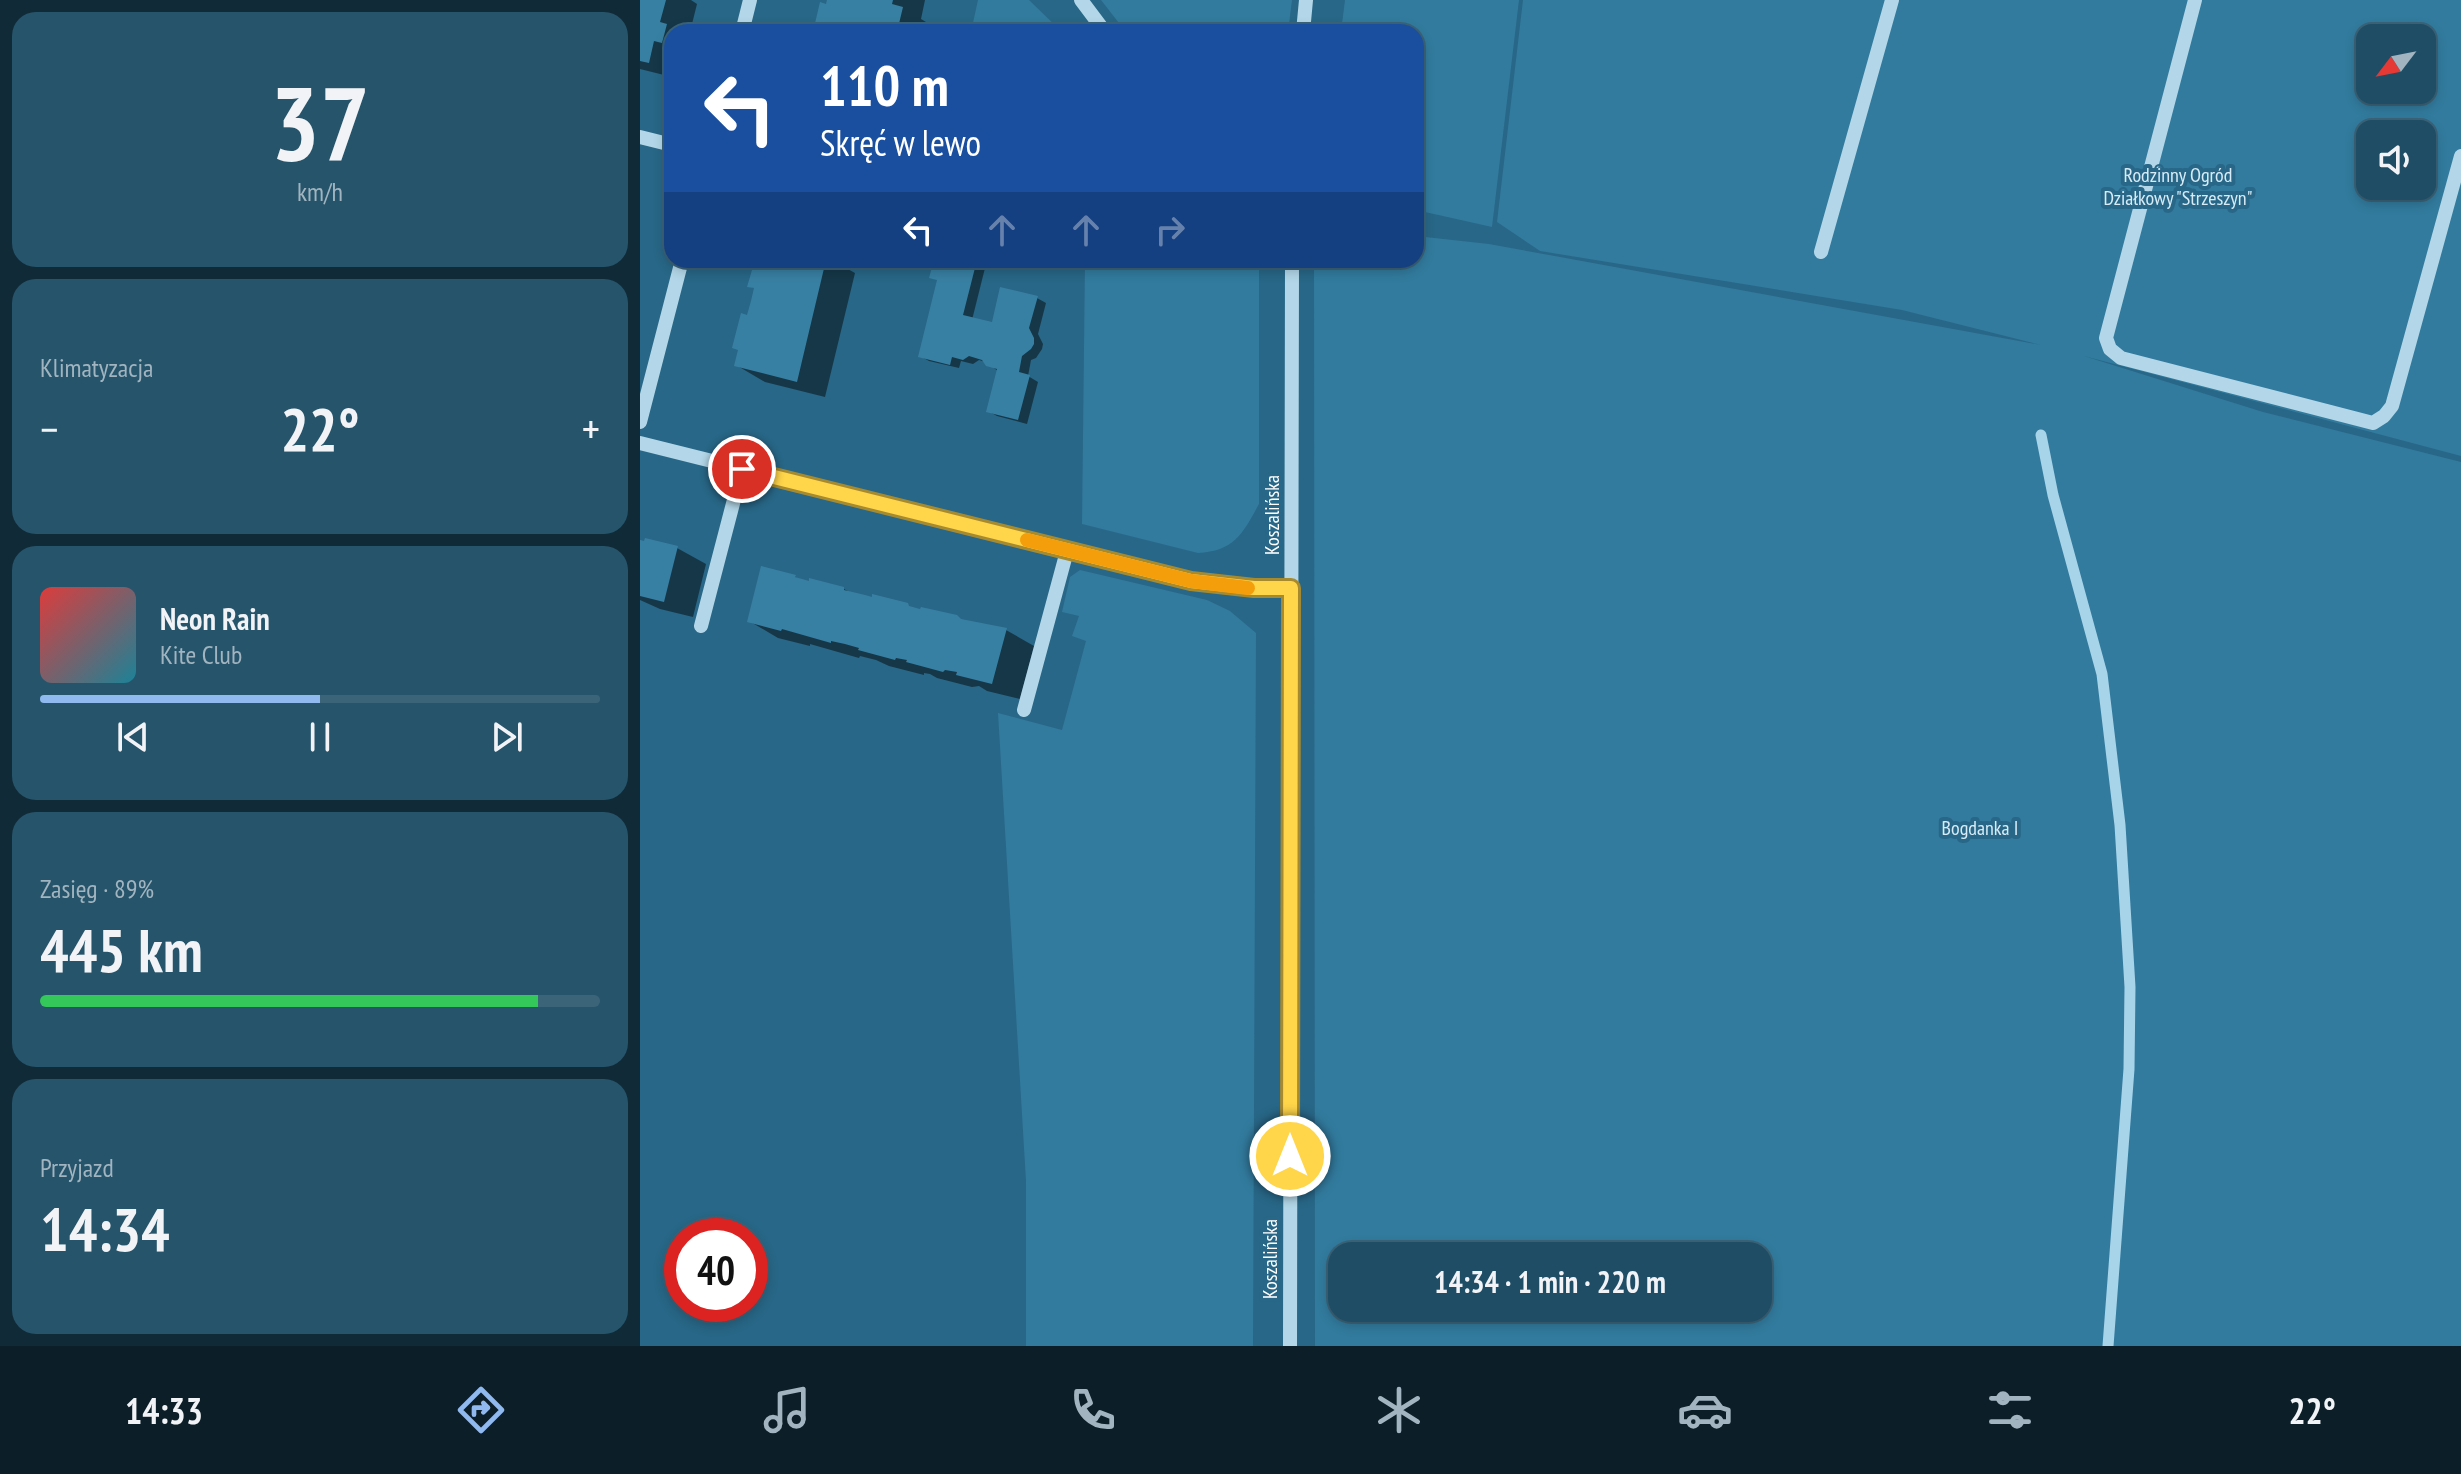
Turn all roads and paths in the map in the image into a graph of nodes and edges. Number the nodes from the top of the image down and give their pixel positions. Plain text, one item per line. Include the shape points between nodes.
1 (750, 0) edge
2 (1081, 0) edge
3 (1306, 0) edge
4 (1892, 0) edge
5 (2195, 0) edge
6 (744, 24) edge
7 (1099, 24) edge
8 (1304, 24) edge
9 (640, 137) edge
10 (664, 143) edge
11 (2461, 156) edge
12 (1821, 252) dead end
13 (680, 268) edge
14 (1292, 268) edge
15 (640, 422) edge
16 (640, 443) edge
17 (742, 469) junction
18 (1067, 551) junction
19 (1291, 588) junction
20 (701, 626) dead end
21 (1024, 710) dead end
22 (1290, 1346) edge

1 - 6 street
2 - 7 street
3 - 8 street
4 - 12 street
5 - 11 street via 2106,338 2121,358 2373,423 2392,406
9 - 10 street
13 - 15 street
14 - 19 street, Koszalińska
16 - 17 street
17 - 18 street
17 - 20 street
18 - 19 street via 1191,581
18 - 21 street
19 - 22 street, Koszalińska

